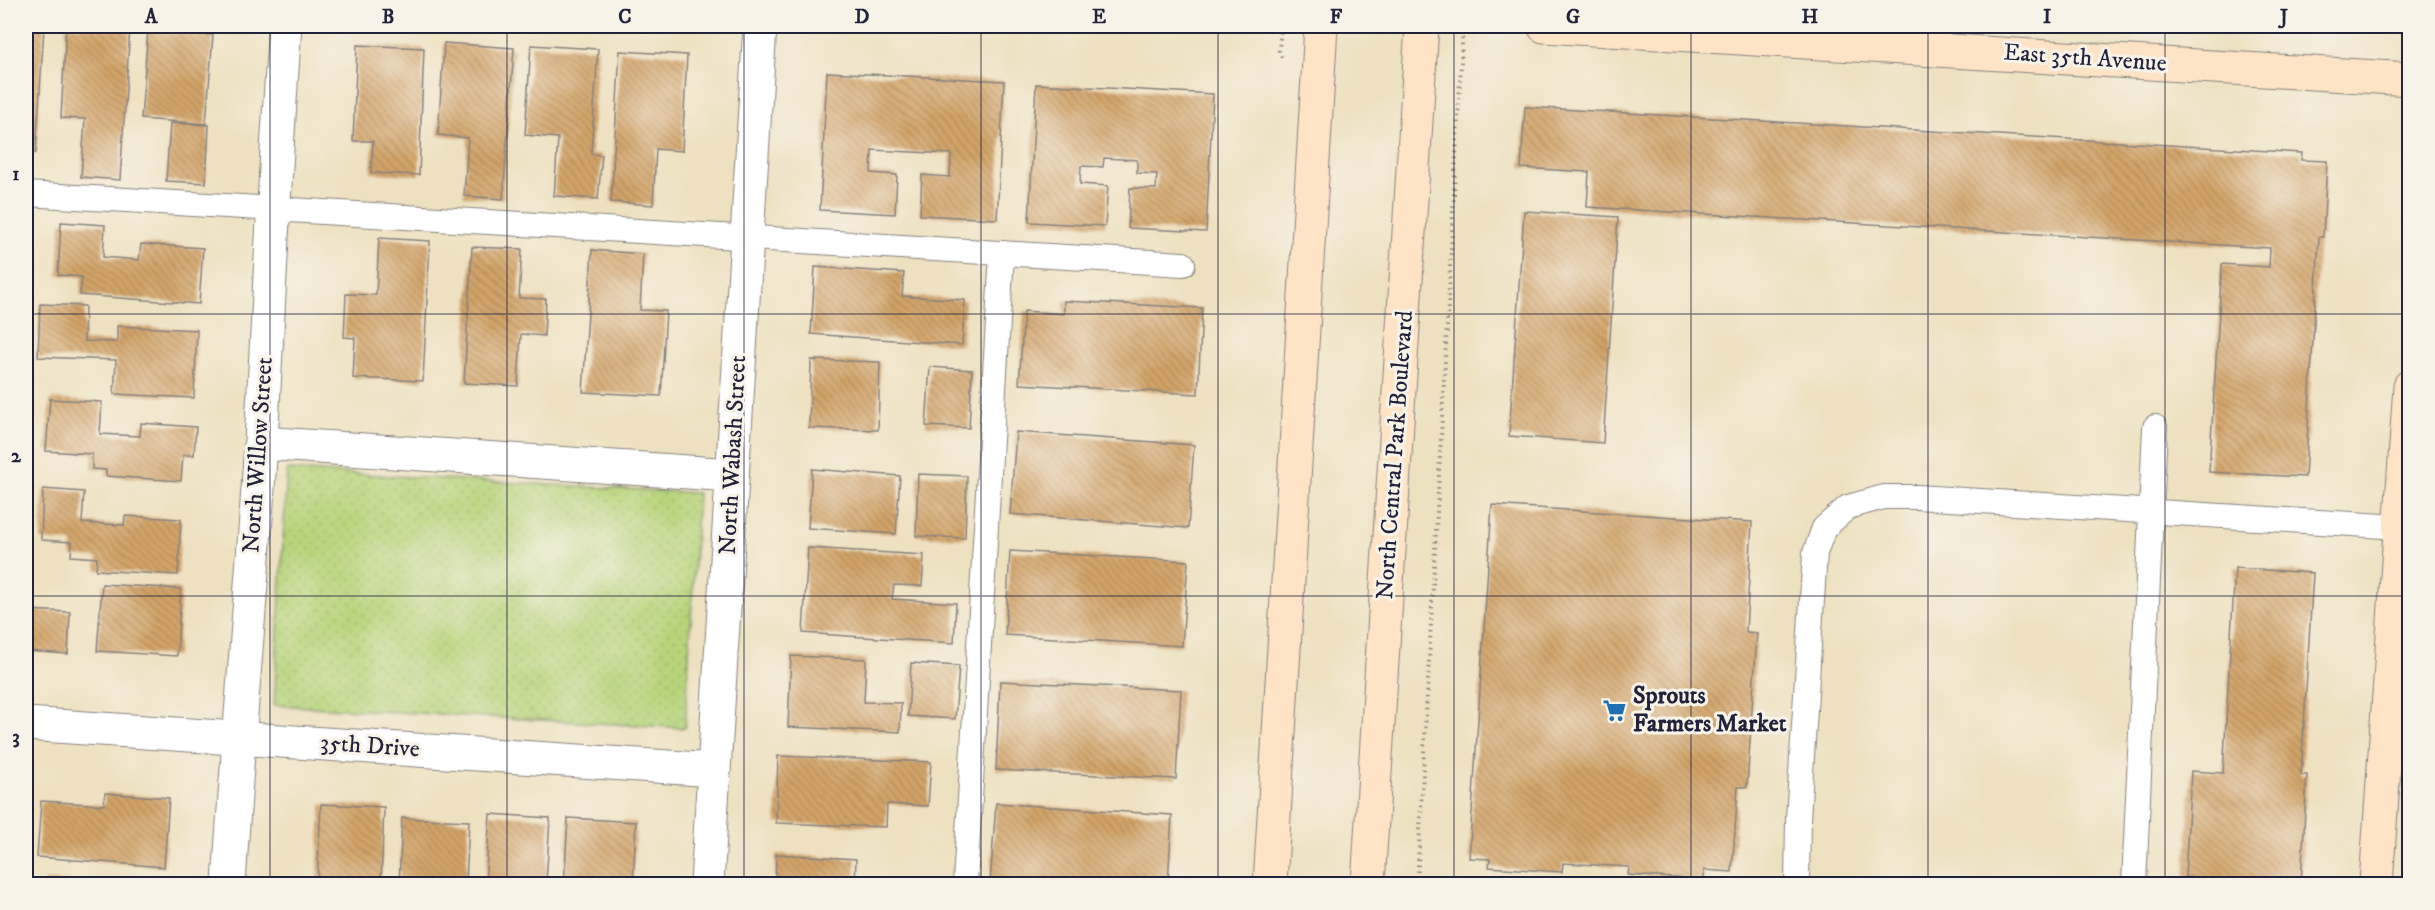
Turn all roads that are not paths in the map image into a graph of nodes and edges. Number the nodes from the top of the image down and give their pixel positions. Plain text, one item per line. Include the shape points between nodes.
1 (285, 26) edge
2 (760, 26) edge
3 (1321, 26) edge
4 (1422, 26) edge
5 (1544, 26) edge
6 (2409, 79) edge
7 (26, 194) edge
8 (272, 210) junction
9 (746, 237) junction
10 (1002, 253) junction
11 (1183, 264) dead end
12 (2409, 386) edge
13 (2155, 427) dead end
14 (261, 443) junction
15 (732, 475) junction
16 (2151, 512) junction
17 (2400, 526) junction
18 (26, 724) edge
19 (237, 737) junction
20 (714, 770) junction
21 (229, 885) edge
22 (707, 885) edge
23 (965, 885) edge
24 (1270, 885) edge
25 (1368, 885) edge
26 (1797, 885) edge
27 (2134, 885) edge
28 (2376, 885) edge

1 - 8 street, North Willow Street
2 - 9 street, North Wabash Street
3 - 24 main road
4 - 25 main road, North Central Park Boulevard
5 - 6 main road, East 35th Avenue
7 - 8 lane
8 - 9 lane
8 - 14 street, North Willow Street
9 - 10 lane
9 - 15 street, North Wabash Street
10 - 11 lane
10 - 23 lane
12 - 17 main road
13 - 16 lane
14 - 15 street
14 - 19 street, North Willow Street
15 - 20 street, North Wabash Street
16 - 17 lane
16 - 26 lane via 1884,497 1848,507 1824,528 1815,553
16 - 27 lane
17 - 28 main road
18 - 19 street, 35th Drive
19 - 20 street, 35th Drive
19 - 21 street, North Willow Street
20 - 22 street, North Wabash Street

